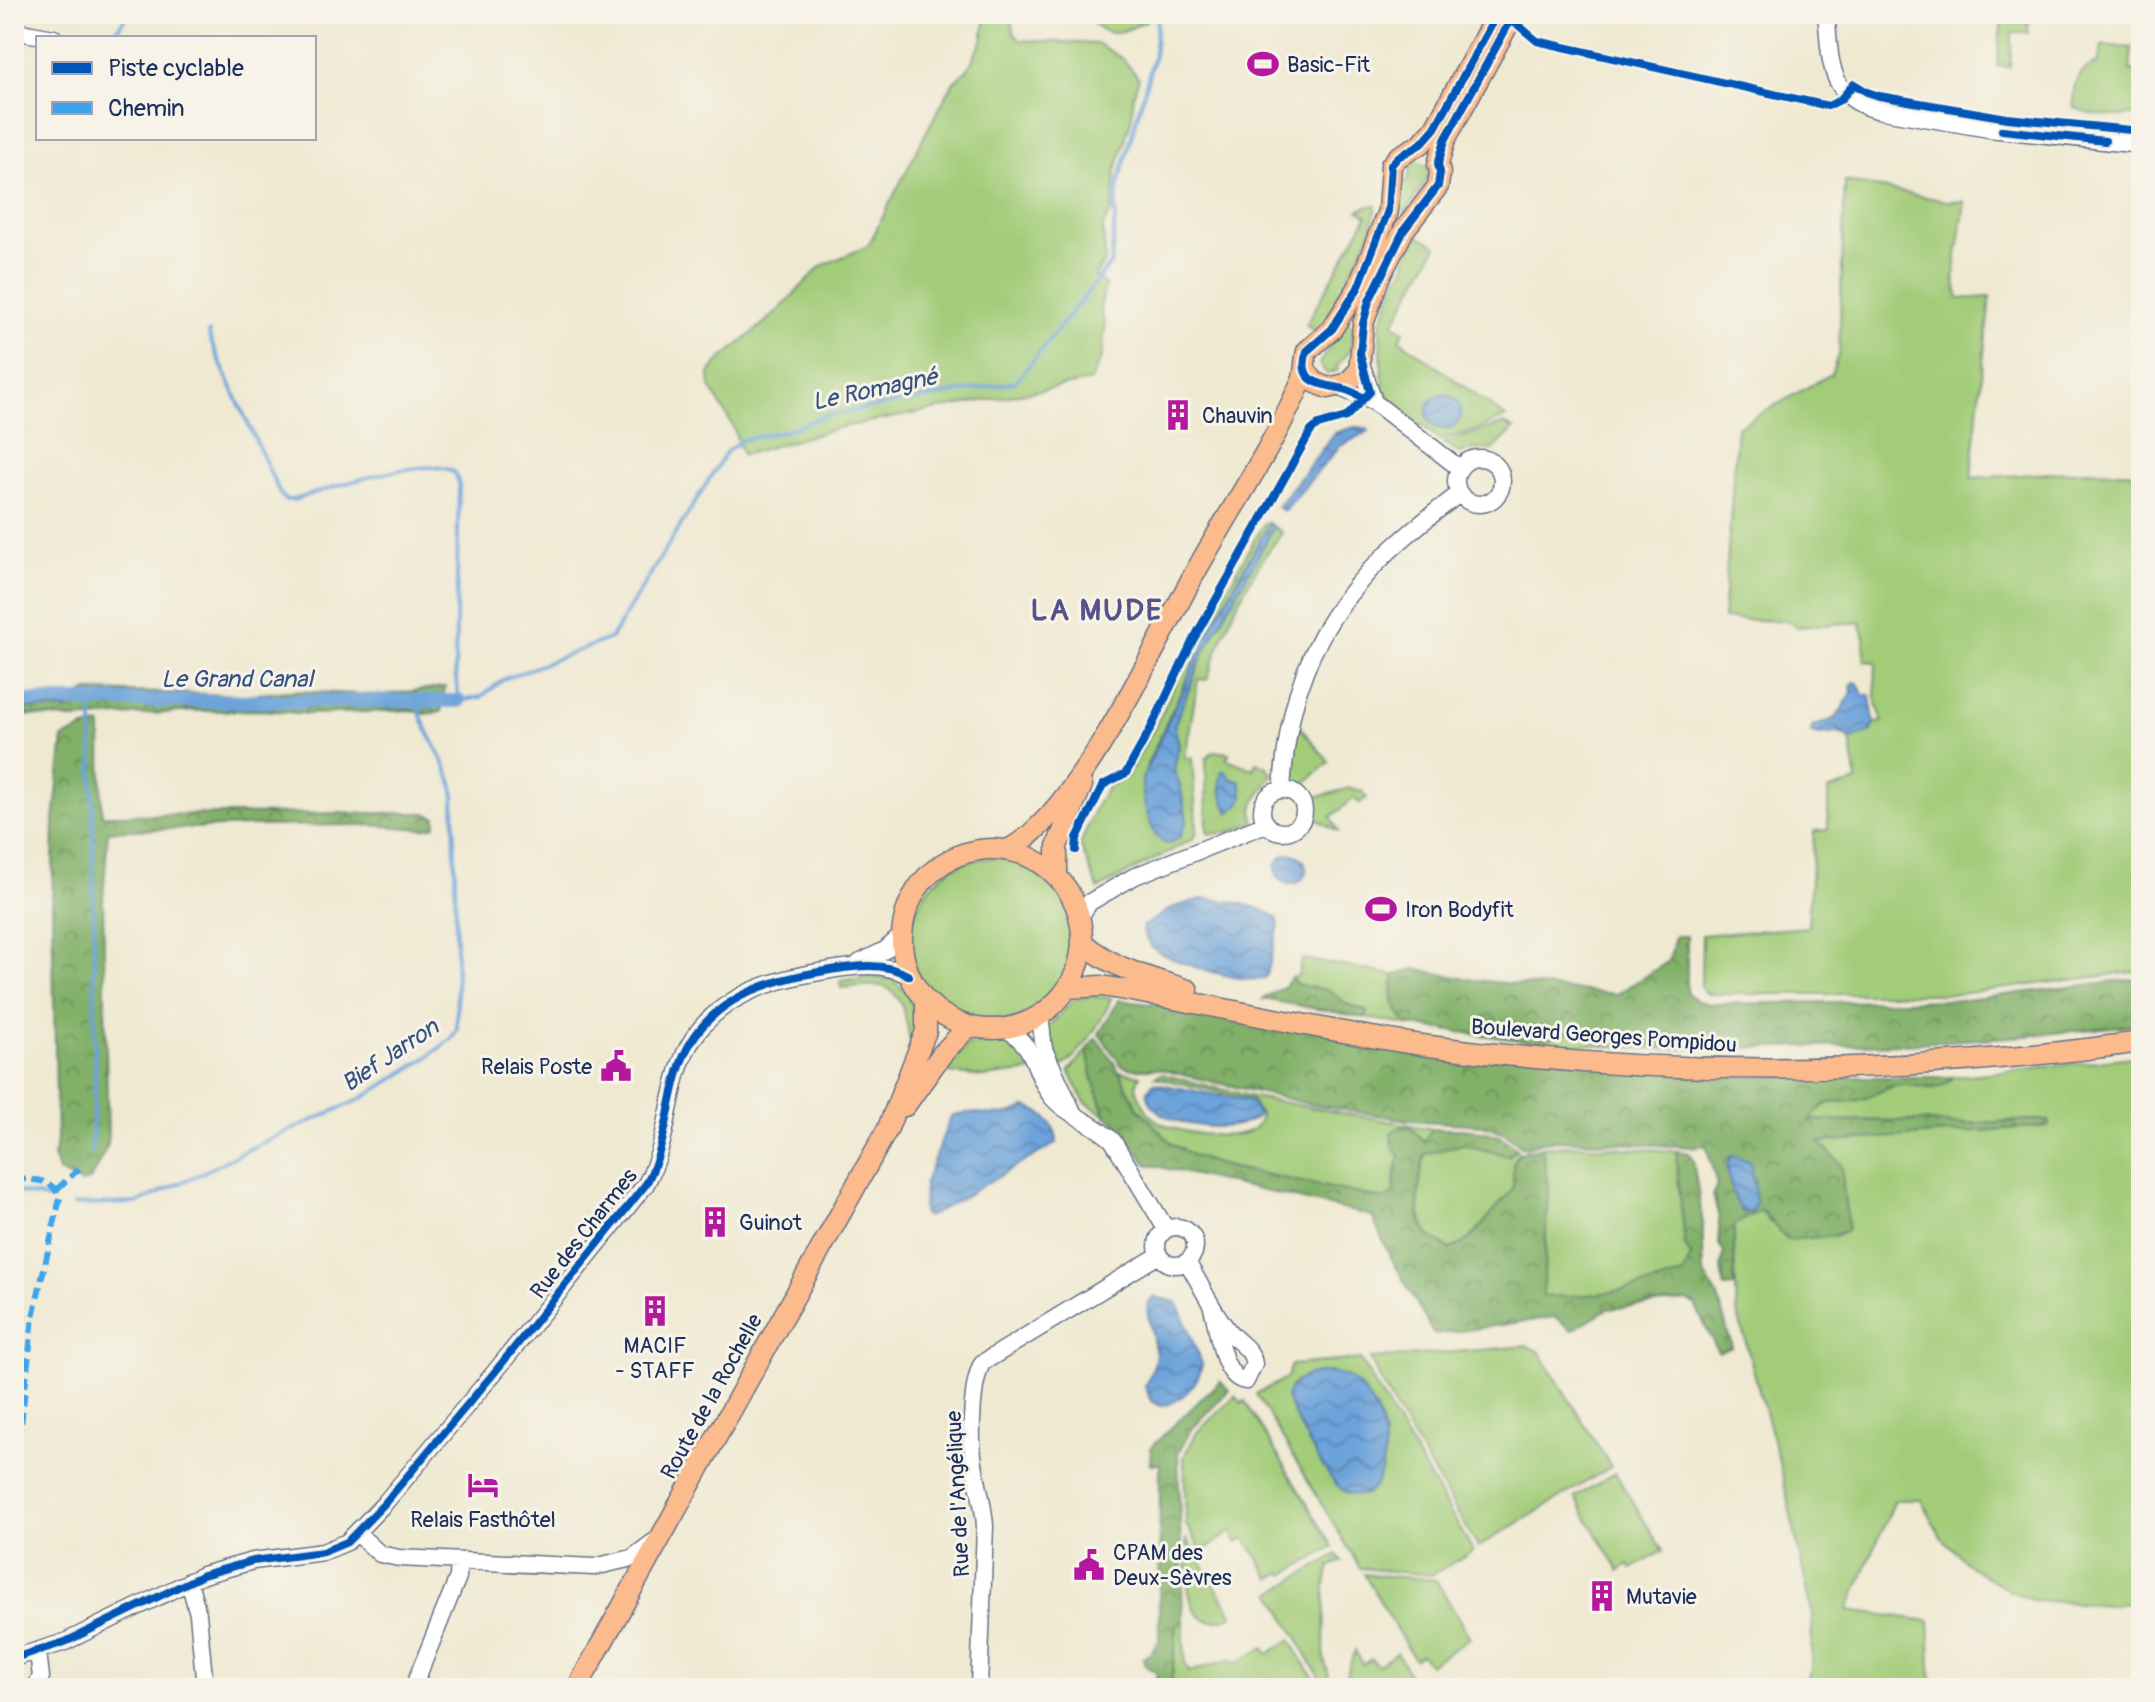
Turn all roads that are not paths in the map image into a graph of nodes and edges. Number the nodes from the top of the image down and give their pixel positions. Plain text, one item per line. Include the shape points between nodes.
1 (1497, 14) edge
2 (1514, 14) edge
3 (1826, 14) edge
4 (14, 31) edge
5 (43, 36) edge
6 (2141, 145) edge
7 (1412, 150) junction
8 (1438, 164) junction
9 (1361, 363) junction
10 (1305, 369) junction
11 (1333, 388) junction
12 (1374, 402) junction
13 (1281, 425) junction
14 (1459, 468) junction
15 (1459, 494) junction
16 (1092, 759) junction
17 (1282, 789) junction
18 (1266, 824) junction
19 (1007, 850) junction
20 (1057, 876) junction
21 (1080, 916) junction
22 (901, 936) junction
23 (1083, 943) junction
24 (851, 967) junction
25 (909, 976) junction
26 (1068, 988) junction
27 (926, 1002) junction
28 (1040, 1016) junction
29 (968, 1027) junction
30 (1006, 1029) junction
31 (2141, 1033) edge
32 (2141, 1042) edge
33 (1072, 1111) junction
34 (888, 1128) junction
35 (1166, 1229) junction
36 (1159, 1255) junction
37 (1187, 1262) junction
38 (1212, 1308) dead end
39 (357, 1533) junction
40 (660, 1537) junction
41 (459, 1561) junction
42 (189, 1581) junction
43 (38, 1652) junction
44 (14, 1658) edge
45 (35, 1688) edge
46 (205, 1688) edge
47 (413, 1688) edge
48 (577, 1688) edge
49 (979, 1688) edge

1 - 7 main road via 1435,128
2 - 8 main road via 1445,140
3 - 6 street via 1838,84 1861,105 1989,129
4 - 5 street
7 - 8 main road via 1431,155
7 - 10 main road via 1391,165 1388,211 1374,252 1346,309 1307,351
8 - 9 main road via 1438,186 1404,230 1369,301
9 - 11 main road via 1354,378
9 - 12 street
10 - 11 main road via 1314,382
10 - 13 main road
11 - 12 street
11 - 13 main road via 1307,400
12 - 14 street
13 - 16 main road
14 - 15 street
14 - 15 street via 1470,459 1484,458 1496,464 1502,480 1500,491 1487,503 1471,503
15 - 17 street via 1385,554 1331,617 1296,696
16 - 19 main road via 1040,827
16 - 20 main road via 1057,846
17 - 18 street via 1265,799 1261,812
17 - 18 street via 1299,797 1303,819 1286,832
18 - 21 street via 1135,876 1090,902
19 - 20 main road via 1034,859
19 - 22 main road via 973,851 941,864 909,903
20 - 21 main road
21 - 23 main road
22 - 24 street, Rue des Charmes
22 - 25 main road
23 - 26 main road
23 - 31 main road, Boulevard Georges Pompidou via 1125,970 1218,999 1378,1029 1522,1048 1773,1061 1902,1057
24 - 25 street, Rue des Charmes via 877,965
24 - 39 street, Rue des Charmes via 760,985 729,1001 705,1023 681,1063 664,1137 646,1184
25 - 27 main road
26 - 28 main road
26 - 32 main road, Boulevard Georges Pompidou via 1102,986 1439,1047 1643,1066 1929,1064
27 - 29 main road
27 - 34 main road, Route de la Rochelle via 926,1031
28 - 30 main road
28 - 33 street via 1044,1049
29 - 30 main road
29 - 34 main road, Route de la Rochelle
30 - 33 street via 1029,1047 1051,1095
33 - 35 street via 1113,1141
34 - 40 main road, Route de la Rochelle
35 - 36 street via 1157,1244
35 - 37 street via 1184,1228 1193,1236 1194,1253
36 - 37 street via 1175,1265
36 - 49 street, Rue de l'Angélique via 982,1363 976,1376 973,1448 985,1526
37 - 38 street
39 - 41 street via 386,1556
39 - 42 street via 323,1552 228,1566
40 - 41 street via 632,1558 607,1566
40 - 48 main road, Route de la Rochelle
41 - 47 street via 458,1577
42 - 43 street
42 - 46 street via 198,1614
43 - 44 street
43 - 45 street via 41,1677

